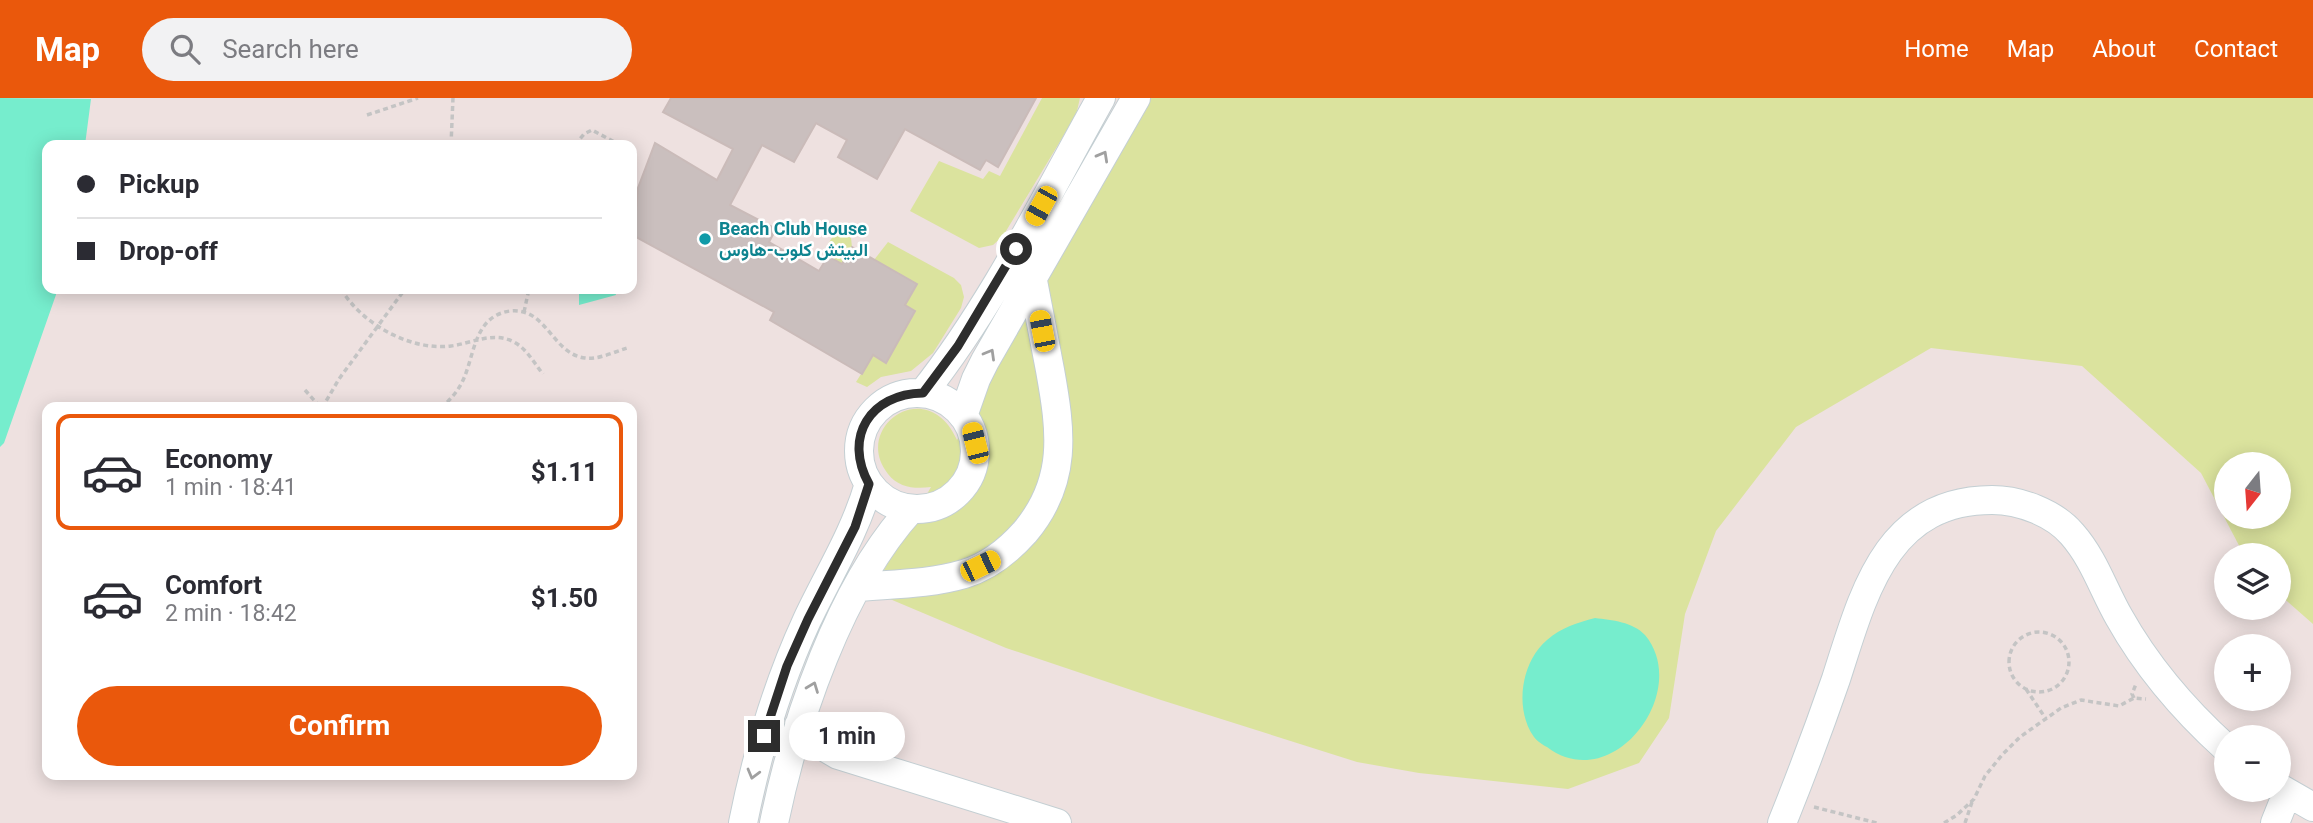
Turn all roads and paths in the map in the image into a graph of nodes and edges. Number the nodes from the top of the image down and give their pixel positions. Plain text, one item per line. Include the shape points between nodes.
1 (418, 98) edge
2 (453, 98) edge
3 (1101, 98) edge
4 (1136, 98) edge
5 (368, 115) dead end
6 (451, 140) edge
7 (579, 140) edge
8 (611, 140) edge
9 (1033, 281) junction
10 (345, 294) edge
11 (401, 294) edge
12 (528, 294) edge
13 (524, 312) junction
14 (378, 326) junction
15 (475, 341) junction
16 (626, 348) dead end
17 (543, 374) dead end
18 (305, 390) dead end
19 (923, 393) junction
20 (316, 402) edge
21 (325, 402) edge
22 (448, 402) edge
23 (963, 416) junction
24 (869, 484) junction
25 (911, 509) junction
26 (858, 587) junction
27 (2165, 685) junction
28 (2026, 689) junction
29 (2046, 719) junction
30 (799, 725) junction
31 (2214, 737) edge
32 (2291, 795) edge
33 (1973, 799) junction
34 (2280, 802) edge
35 (2313, 807) edge
36 (985, 813) edge
37 (1790, 819) edge
38 (743, 823) edge
39 (774, 823) edge
40 (1057, 823) edge
41 (1877, 823) edge
42 (1944, 823) edge
43 (1965, 823) edge
44 (2275, 823) edge

1 - 5 path
2 - 6 path
3 - 19 street via 982,308
9 -> 4 street
7 - 8 path via 592,130
23 -> 9 street via 976,379
9 - 26 street via 1060,436 1058,466 1035,519 1009,548 967,573
10 - 14 path
11 - 14 path
12 - 13 path
13 - 15 path via 512,311 489,320
13 - 16 path via 575,356 588,359
14 - 15 path via 424,345
14 - 21 path
15 - 17 path via 501,337 514,342
15 - 22 path via 463,381
18 - 20 path
19 - 23 street via 952,405
19 - 24 street via 894,397 870,415 858,456
23 - 25 street via 975,443 967,479 940,504
24 - 25 street via 888,501
24 -> 38 street via 855,527 787,666
25 - 26 street via 883,542
30 -> 26 street
27 - 29 path via 2146,699 2134,698 2119,706 2092,700 2070,702
27 - 31 street
27 - 37 street via 2119,617 2093,562 2071,532 2041,511 2006,500 1968,500 1933,511 1903,533 1881,562 1859,605
28 - 28 path via 2053,688 2066,675 2065,648 2052,635 2034,632 2012,649 2012,676
28 - 29 path
29 - 33 path via 2001,755
30 - 36 street via 838,755
30 - 39 street
32 - 35 street
33 - 42 path
33 - 43 path
34 - 44 street
36 - 40 street
37 - 41 path via 1817,806

